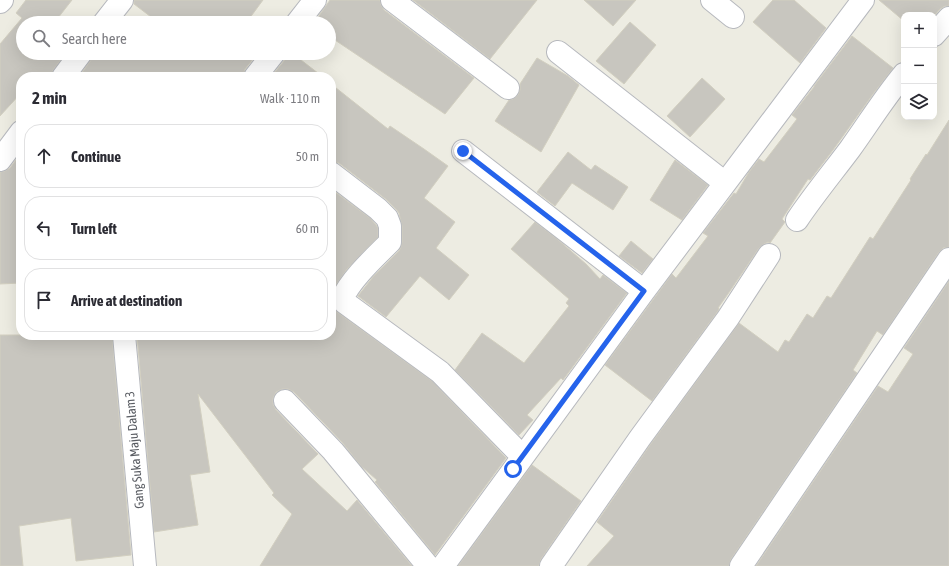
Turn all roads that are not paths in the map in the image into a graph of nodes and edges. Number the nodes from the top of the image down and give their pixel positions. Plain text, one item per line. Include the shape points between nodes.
1 (122, 0) edge
2 (315, 0) edge
3 (392, 0) edge
4 (712, 0) edge
5 (863, 0) edge
6 (109, 16) edge
7 (302, 16) edge
8 (732, 17) dead end
9 (949, 18) edge
10 (937, 32) edge
11 (558, 52) dead end
12 (76, 60) edge
13 (268, 60) edge
14 (67, 72) edge
15 (259, 72) edge
16 (901, 78) edge
17 (508, 88) dead end
18 (16, 139) edge
19 (463, 151) dead end
20 (0, 160) edge
21 (336, 177) edge
22 (725, 183) junction
23 (796, 220) dead end
24 (769, 255) dead end
25 (949, 259) edge
26 (644, 291) junction
27 (124, 340) edge
28 (285, 401) dead end
29 (522, 456) junction
30 (145, 566) edge
31 (428, 566) edge
32 (443, 566) edge
33 (551, 566) edge
34 (741, 566) edge

1 - 6 street
2 - 7 street
3 - 17 street
4 - 8 street
5 - 22 street
9 - 10 street
11 - 22 street
12 - 14 street
13 - 15 street
16 - 23 street
18 - 20 street
19 - 26 street
21 - 29 street via 378,209 387,218 390,226 390,242 357,277 342,299 440,372
22 - 26 street
24 - 33 street via 728,318
25 - 34 street
26 - 29 street
27 - 30 street, Gang Suka Maju Dalam 3
28 - 31 street via 333,452
29 - 32 street

